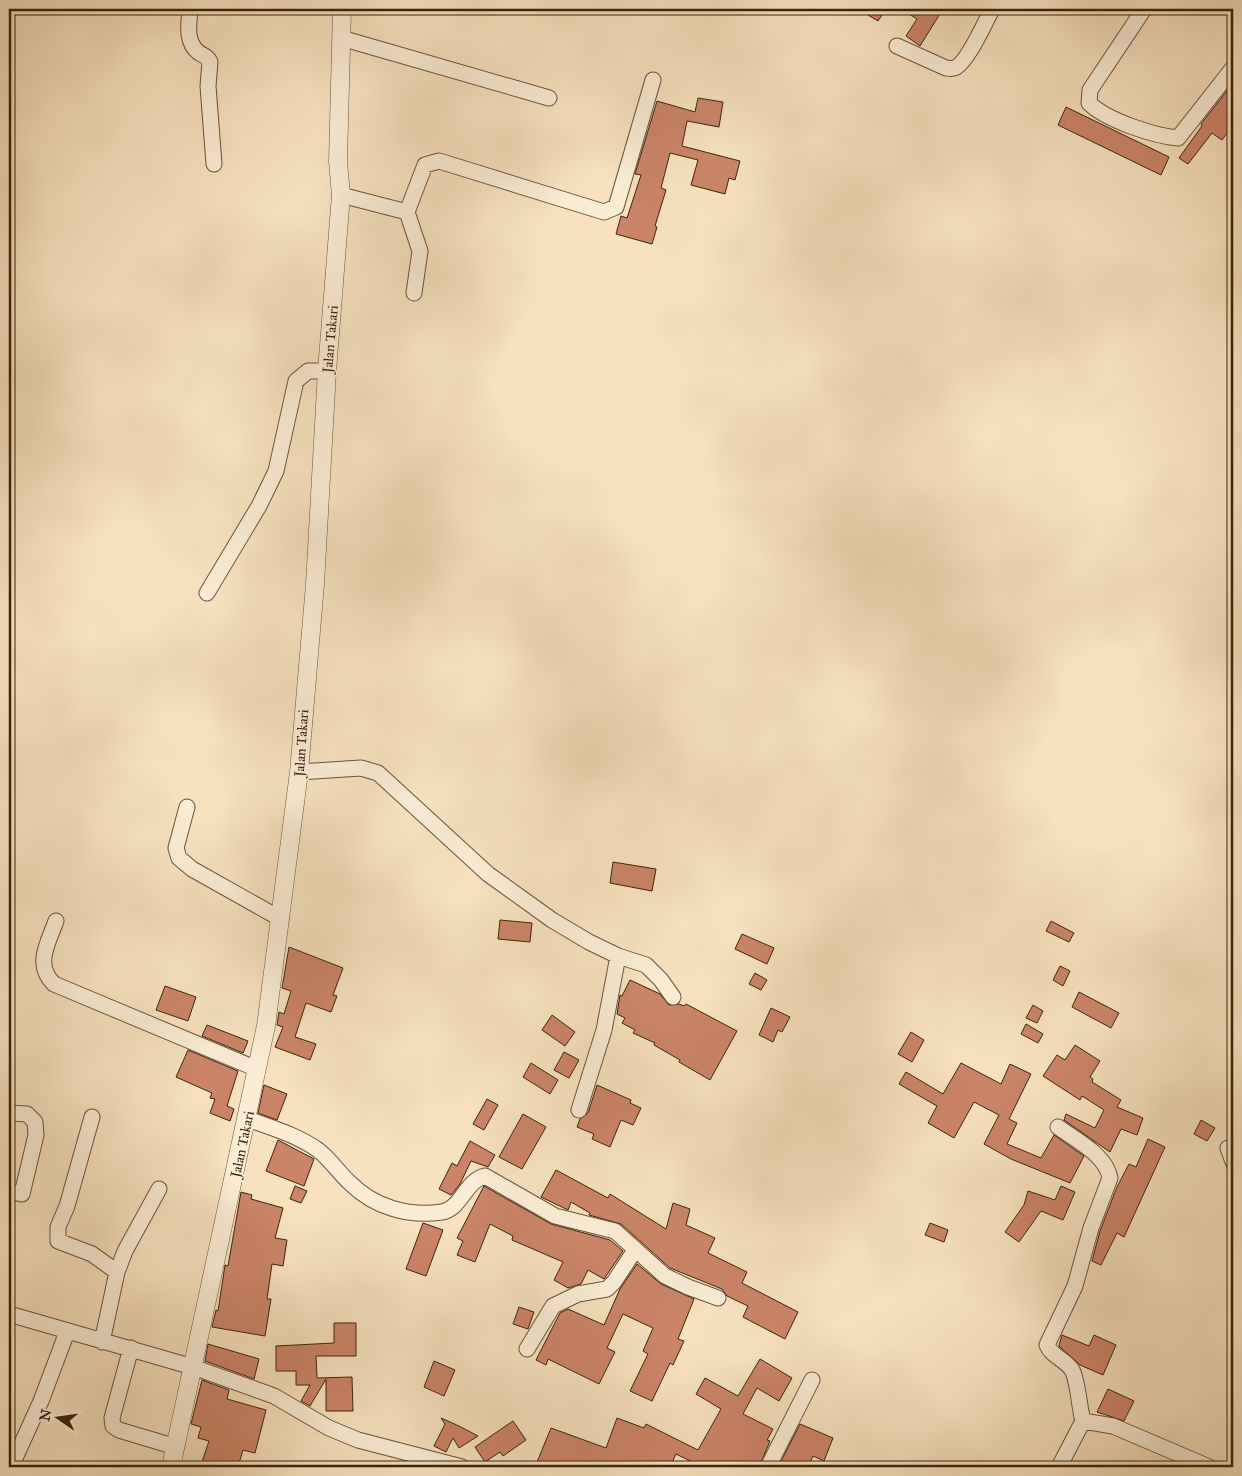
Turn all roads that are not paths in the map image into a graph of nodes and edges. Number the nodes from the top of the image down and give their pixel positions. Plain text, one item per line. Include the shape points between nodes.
1 (190, 9) edge
2 (342, 9) edge
3 (992, 9) edge
4 (1144, 9) edge
5 (341, 38) junction
6 (897, 46) dead end
7 (1233, 68) edge
8 (653, 80) dead end
9 (549, 98) dead end
10 (214, 164) dead end
11 (341, 195) junction
12 (406, 212) junction
13 (414, 293) dead end
14 (328, 371) junction
15 (207, 593) dead end
16 (299, 772) junction
17 (187, 806) dead end
18 (281, 918) junction
19 (56, 921) dead end
20 (618, 956) junction
21 (673, 997) dead end
22 (257, 1069) junction
23 (579, 1110) dead end
24 (9, 1113) edge
25 (92, 1117) dead end
26 (248, 1119) junction
27 (1058, 1127) dead end
28 (159, 1189) dead end
29 (9, 1191) edge
30 (635, 1250) junction
31 (117, 1272) junction
32 (718, 1298) dead end
33 (9, 1314) edge
34 (68, 1332) junction
35 (102, 1342) junction
36 (130, 1348) junction
37 (527, 1349) dead end
38 (193, 1367) junction
39 (812, 1380) dead end
40 (1082, 1421) junction
41 (176, 1447) junction
42 (11, 1467) edge
43 (171, 1467) edge
44 (462, 1467) edge
45 (768, 1467) edge
46 (1059, 1467) edge
47 (1209, 1467) edge

1 - 10 street via 190,40 210,62 208,86
2 - 5 street, Jalan Takari
3 - 6 street via 960,64 954,68 929,62
4 - 7 street via 1090,90 1089,102 1098,112 1164,137 1178,138
5 - 9 street
5 - 11 street, Jalan Takari via 338,161
8 - 12 street via 616,207 612,210 604,212 439,161 425,165
11 - 12 street
11 - 14 street, Jalan Takari
12 - 13 street via 420,251
14 - 15 street via 308,371 296,381 276,471
14 - 16 street, Jalan Takari
16 - 18 street, Jalan Takari
16 - 20 street via 361,768 378,773 488,874 552,920
17 - 18 street via 178,841 179,858 192,869
18 - 22 street, Jalan Takari
19 - 22 street via 43,958 46,973 54,984
20 - 21 street via 646,965
20 - 23 street via 604,1030
22 - 26 street, Jalan Takari
24 - 29 street via 27,1114 35,1122 36,1135 22,1194
25 - 31 street via 58,1227 58,1241 92,1254
26 - 30 street via 297,1137 319,1151 351,1184 373,1202 386,1207 399,1211 447,1211 474,1180 484,1176 555,1216 615,1231
26 - 38 street, Jalan Takari
27 - 40 street via 1092,1152 1105,1165 1110,1178 1091,1228 1075,1286 1047,1345 1050,1352 1067,1364 1074,1374
28 - 31 street
30 - 32 street via 665,1276
30 - 37 street via 607,1288 578,1294 553,1306
31 - 35 street
33 - 34 street
34 - 35 street
34 - 42 street
35 - 36 street
36 - 38 street
36 - 41 street via 113,1426
38 - 41 street, Jalan Takari
38 - 44 street via 274,1396 329,1428 358,1440
39 - 45 street
40 - 46 street
40 - 47 street via 1113,1426
41 - 43 street, Jalan Takari

